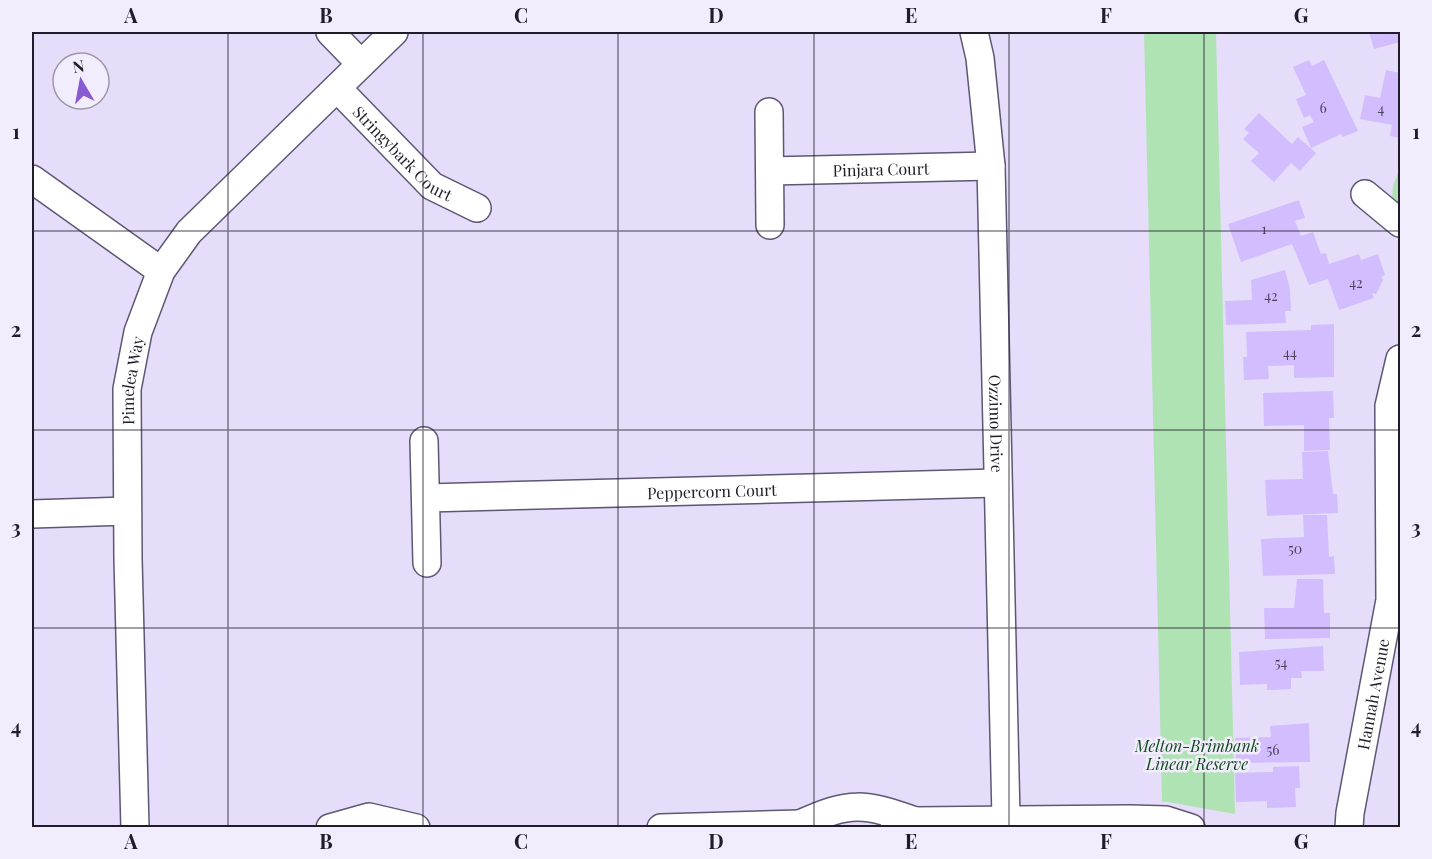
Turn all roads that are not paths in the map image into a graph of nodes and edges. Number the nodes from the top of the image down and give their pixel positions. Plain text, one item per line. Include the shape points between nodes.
1 (330, 32) edge
2 (394, 32) edge
3 (974, 32) edge
4 (360, 63) junction
5 (337, 88) junction
6 (769, 112) dead end
7 (991, 166) junction
8 (770, 171) junction
9 (32, 179) edge
10 (1365, 194) dead end
11 (477, 208) dead end
12 (1401, 223) edge
13 (770, 225) dead end
14 (161, 271) junction
15 (1401, 360) edge
16 (424, 441) dead end
17 (997, 483) junction
18 (427, 498) junction
19 (128, 512) junction
20 (32, 514) edge
21 (427, 563) dead end
22 (1006, 818) junction
23 (1072, 818) junction
24 (1347, 823) edge
25 (905, 824) edge
26 (806, 826) edge
27 (135, 828) edge
28 (330, 828) edge
29 (416, 828) edge
30 (661, 828) edge
31 (1107, 828) edge
32 (1191, 828) edge

1 - 4 street
2 - 4 street, Pimelea Way
3 - 7 street, Ozzimo Drive
4 - 5 street, Pimelea Way
5 - 11 street, Stringybark Court via 432,186
5 - 14 street, Pimelea Way via 214,205
6 - 8 street
7 - 8 street, Pinjara Court
7 - 17 street, Ozzimo Drive
8 - 13 street
9 - 14 street
10 - 12 street
14 - 19 street, Pimelea Way via 138,332 127,389
15 - 24 street, Hannah Avenue via 1389,406 1390,600
16 - 18 street
17 - 18 street, Peppercorn Court
17 - 22 street, Ozzimo Drive
18 - 21 street
19 - 20 street
19 - 27 street, Pimelea Way
22 - 23 street
22 - 25 street
23 - 31 street
23 - 32 street via 1166,820
25 - 26 street via 882,809 855,806 832,809
26 - 30 street
28 - 29 street via 369,817

